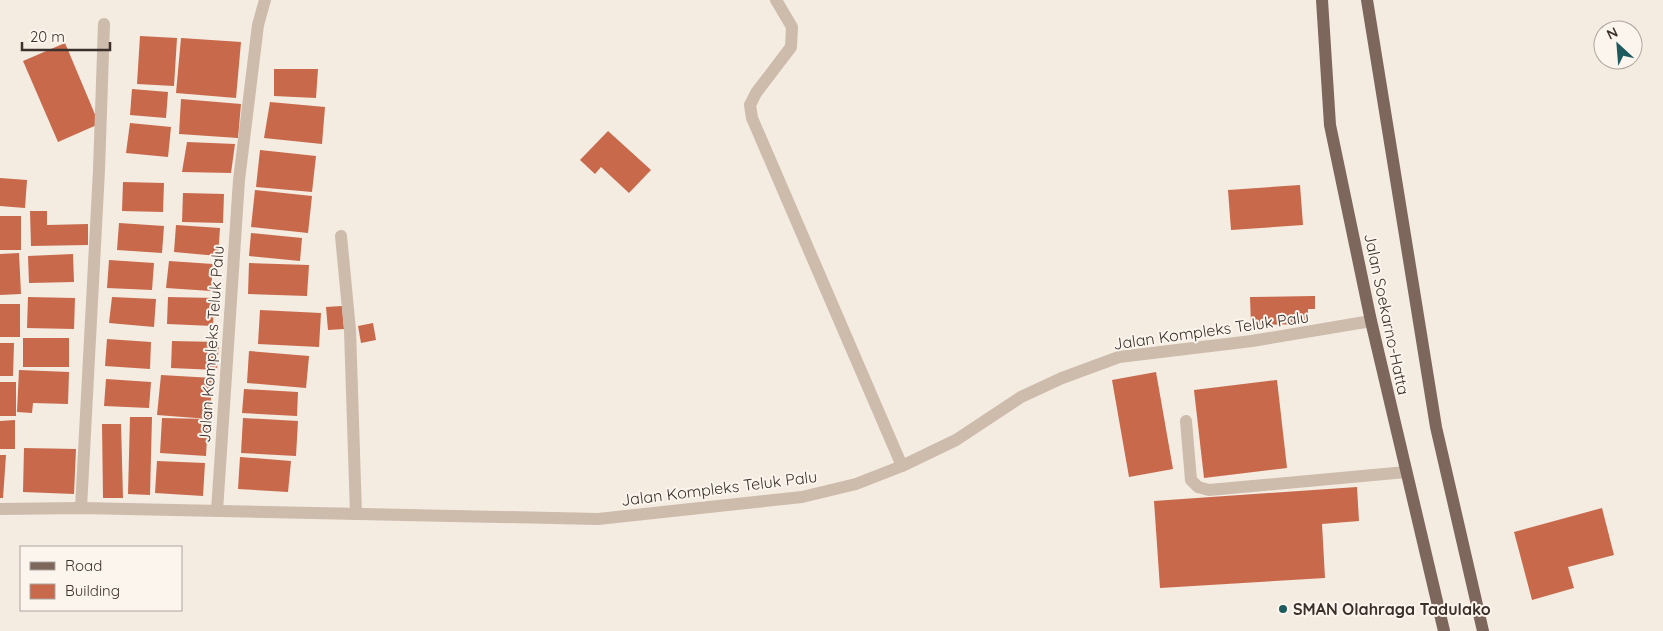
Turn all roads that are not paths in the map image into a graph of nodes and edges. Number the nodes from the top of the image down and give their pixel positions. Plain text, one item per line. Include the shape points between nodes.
1 (265, 0) edge
2 (776, 0) edge
3 (1322, 0) edge
4 (1367, 0) edge
5 (104, 24) dead end
6 (341, 236) dead end
7 (1371, 321) junction
8 (1186, 421) dead end
9 (902, 466) junction
10 (1406, 472) junction
11 (81, 508) junction
12 (0, 509) edge
13 (216, 511) junction
14 (356, 514) junction
15 (1444, 631) edge
16 (1483, 631) edge

1 - 13 street, Jalan Kompleks Teluk Palu via 258,25 239,180
2 - 9 street via 792,27 791,47 756,93 750,105 752,118
3 - 7 main road, Jalan Soekarno-Hatta via 1330,125
4 - 16 main road, Jalan Soekarno-Hatta via 1436,427
5 - 11 street
6 - 14 street via 350,330
7 - 9 street, Jalan Kompleks Teluk Palu via 1252,341 1120,357 1021,397 956,440
7 - 10 main road, Jalan Soekarno-Hatta
8 - 10 street via 1191,480 1198,487 1209,490
9 - 14 street, Jalan Kompleks Teluk Palu via 856,484 802,498 598,519
10 - 15 main road, Jalan Soekarno-Hatta
11 - 12 street, Jalan Kompleks Teluk Palu
11 - 13 street, Jalan Kompleks Teluk Palu
13 - 14 street, Jalan Kompleks Teluk Palu

